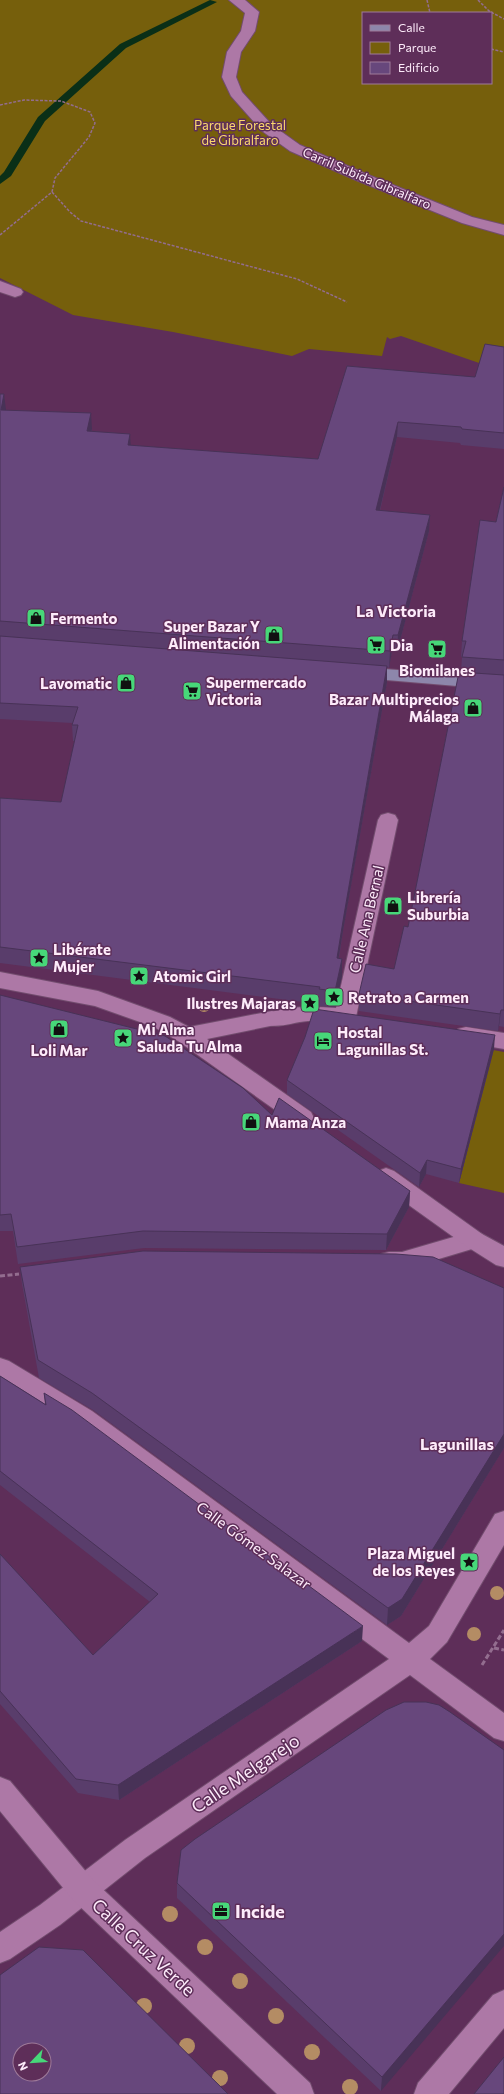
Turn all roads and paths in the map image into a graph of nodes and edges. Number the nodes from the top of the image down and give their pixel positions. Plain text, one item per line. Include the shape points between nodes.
1 (236, 0) edge
2 (427, 0) edge
3 (478, 0) edge
4 (430, 12) edge
5 (492, 12) edge
6 (492, 12) edge
7 (504, 19) edge
8 (492, 49) edge
9 (504, 52) edge
10 (0, 105) edge
11 (52, 192) junction
12 (504, 230) edge
13 (0, 235) edge
14 (0, 286) edge
15 (15, 292) dead end
16 (347, 302) dead end
17 (338, 671) edge
18 (504, 684) edge
19 (388, 820) dead end
20 (0, 980) edge
21 (345, 1017) junction
22 (367, 1021) edge
23 (443, 1032) edge
24 (186, 1034) junction
25 (504, 1041) edge
26 (319, 1130) edge
27 (370, 1166) edge
28 (474, 1240) junction
29 (504, 1258) edge
30 (370, 1260) edge
31 (19, 1274) dead end
32 (0, 1276) edge
33 (0, 1368) edge
34 (504, 1522) edge
35 (504, 1630) edge
36 (494, 1648) junction
37 (504, 1650) edge
38 (410, 1660) junction
39 (479, 1670) dead end
40 (504, 1729) edge
41 (0, 1790) edge
42 (83, 1890) junction
43 (0, 1949) edge
44 (504, 2005) edge
45 (299, 2094) edge
46 (428, 2094) edge

1 - 12 street, Carril Subida Gibralfaro via 252,12 248,31 234,52 229,77 236,93 267,128 295,148 467,220
2 - 4 path
3 - 5 path
6 - 7 path
8 - 9 path
10 - 11 path via 24,100 61,101 90,112 95,123 89,137 55,178
11 - 13 path
11 - 16 path via 73,217 81,221 297,279
14 - 15 street
17 - 18 main road
19 - 21 street, Calle Ana Bernal
20 - 24 street via 98,999 162,1022
21 - 22 street
21 - 24 street via 309,1013
23 - 25 street
24 - 26 street
27 - 28 street
28 - 29 street
28 - 30 street via 402,1261
31 - 32 path
33 - 38 street, Calle Gómez Salazar via 83,1418
34 - 38 street via 438,1634
35 - 36 path
36 - 37 path
36 - 39 path
38 - 40 street, Calle Gómez Salazar
38 - 42 street, Calle Melgarejo via 135,1849
41 - 42 street, Calle Cruz Verde
42 - 43 street, Calle Melgarejo
42 - 45 street, Calle Cruz Verde
44 - 46 street

